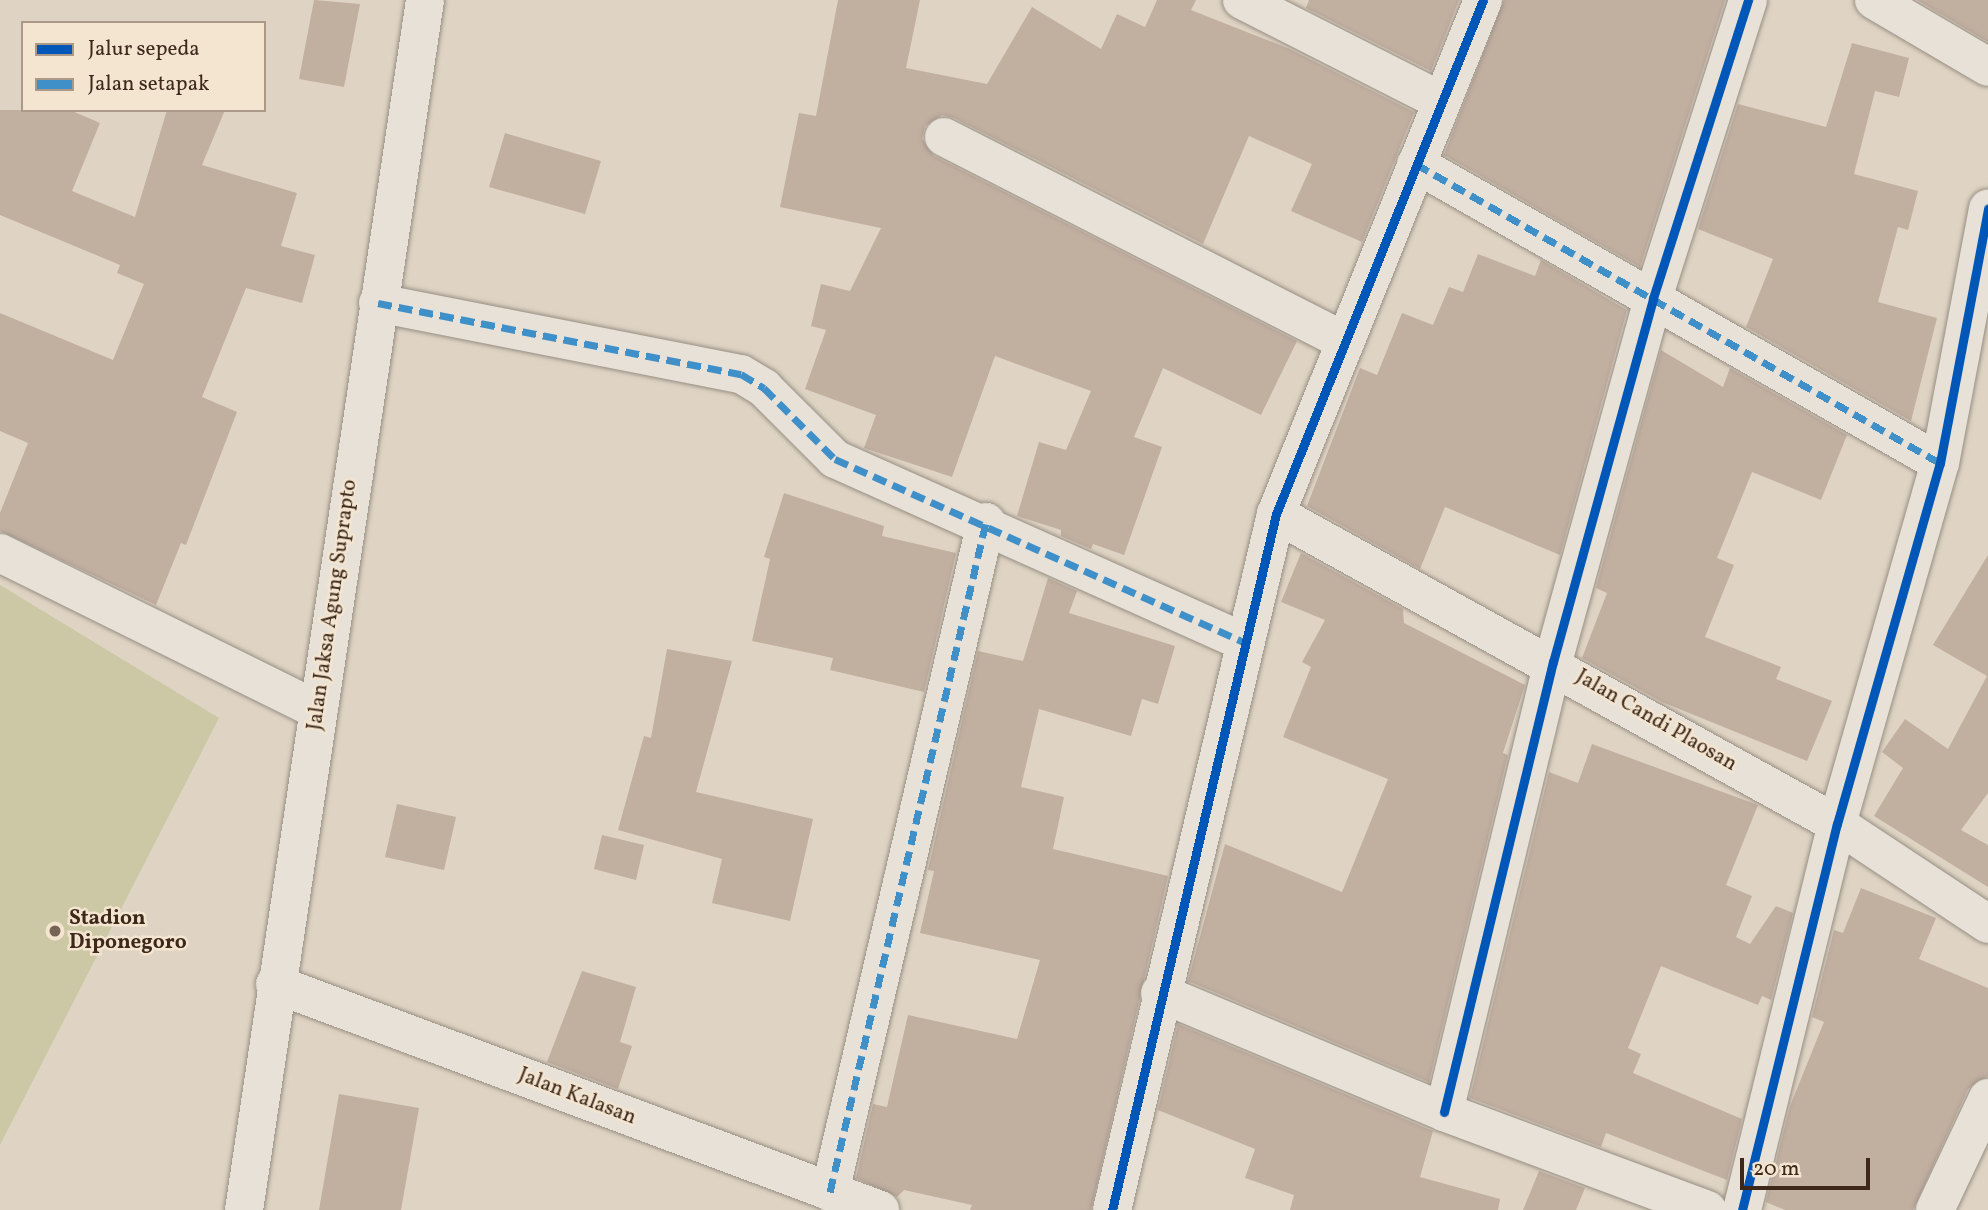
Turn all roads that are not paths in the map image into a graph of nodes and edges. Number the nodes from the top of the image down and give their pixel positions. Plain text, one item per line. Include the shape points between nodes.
1 (425, 0) edge
2 (1242, 0) edge
3 (1483, 0) edge
4 (1748, 0) edge
5 (1874, 0) edge
6 (1988, 67) edge
7 (1441, 101) junction
8 (944, 138) dead end
9 (1416, 164) junction
10 (1988, 208) edge
11 (1653, 298) junction
12 (378, 303) junction
13 (1342, 340) junction
14 (1940, 463) junction
15 (1276, 514) junction
16 (986, 522) junction
17 (0, 553) edge
18 (1244, 642) junction
19 (1553, 662) junction
20 (318, 710) junction
21 (1837, 824) junction
22 (1988, 924) edge
23 (275, 984) junction
24 (1160, 993) junction
25 (1988, 1098) edge
26 (1444, 1112) junction
27 (830, 1192) junction
28 (244, 1210) edge
29 (880, 1210) edge
30 (1112, 1210) edge
31 (1707, 1210) edge
32 (1742, 1210) edge
33 (1935, 1210) edge

1 - 12 street, Jalan Jaksa Agung Suprapto
2 - 7 street
3 - 7 street
4 - 11 street
5 - 6 street
7 - 9 street
8 - 13 street
9 - 11 street
9 - 13 street
10 - 14 street
11 - 14 street
11 - 19 street
12 - 16 street via 741,374 764,388 835,459
12 - 20 street, Jalan Jaksa Agung Suprapto
13 - 15 street
14 - 21 street
15 - 18 street
15 - 19 street, Jalan Candi Plaosan
16 - 18 street
16 - 27 street
17 - 20 street
18 - 24 street
19 - 21 street, Jalan Candi Plaosan
19 - 26 street
20 - 23 street, Jalan Jaksa Agung Suprapto
21 - 22 street, Jalan Candi Plaosan
21 - 32 street
23 - 27 street, Jalan Kalasan
23 - 28 street, Jalan Jaksa Agung Suprapto
24 - 26 street
24 - 30 street
25 - 33 street
26 - 31 street
27 - 29 street, Jalan Kalasan

